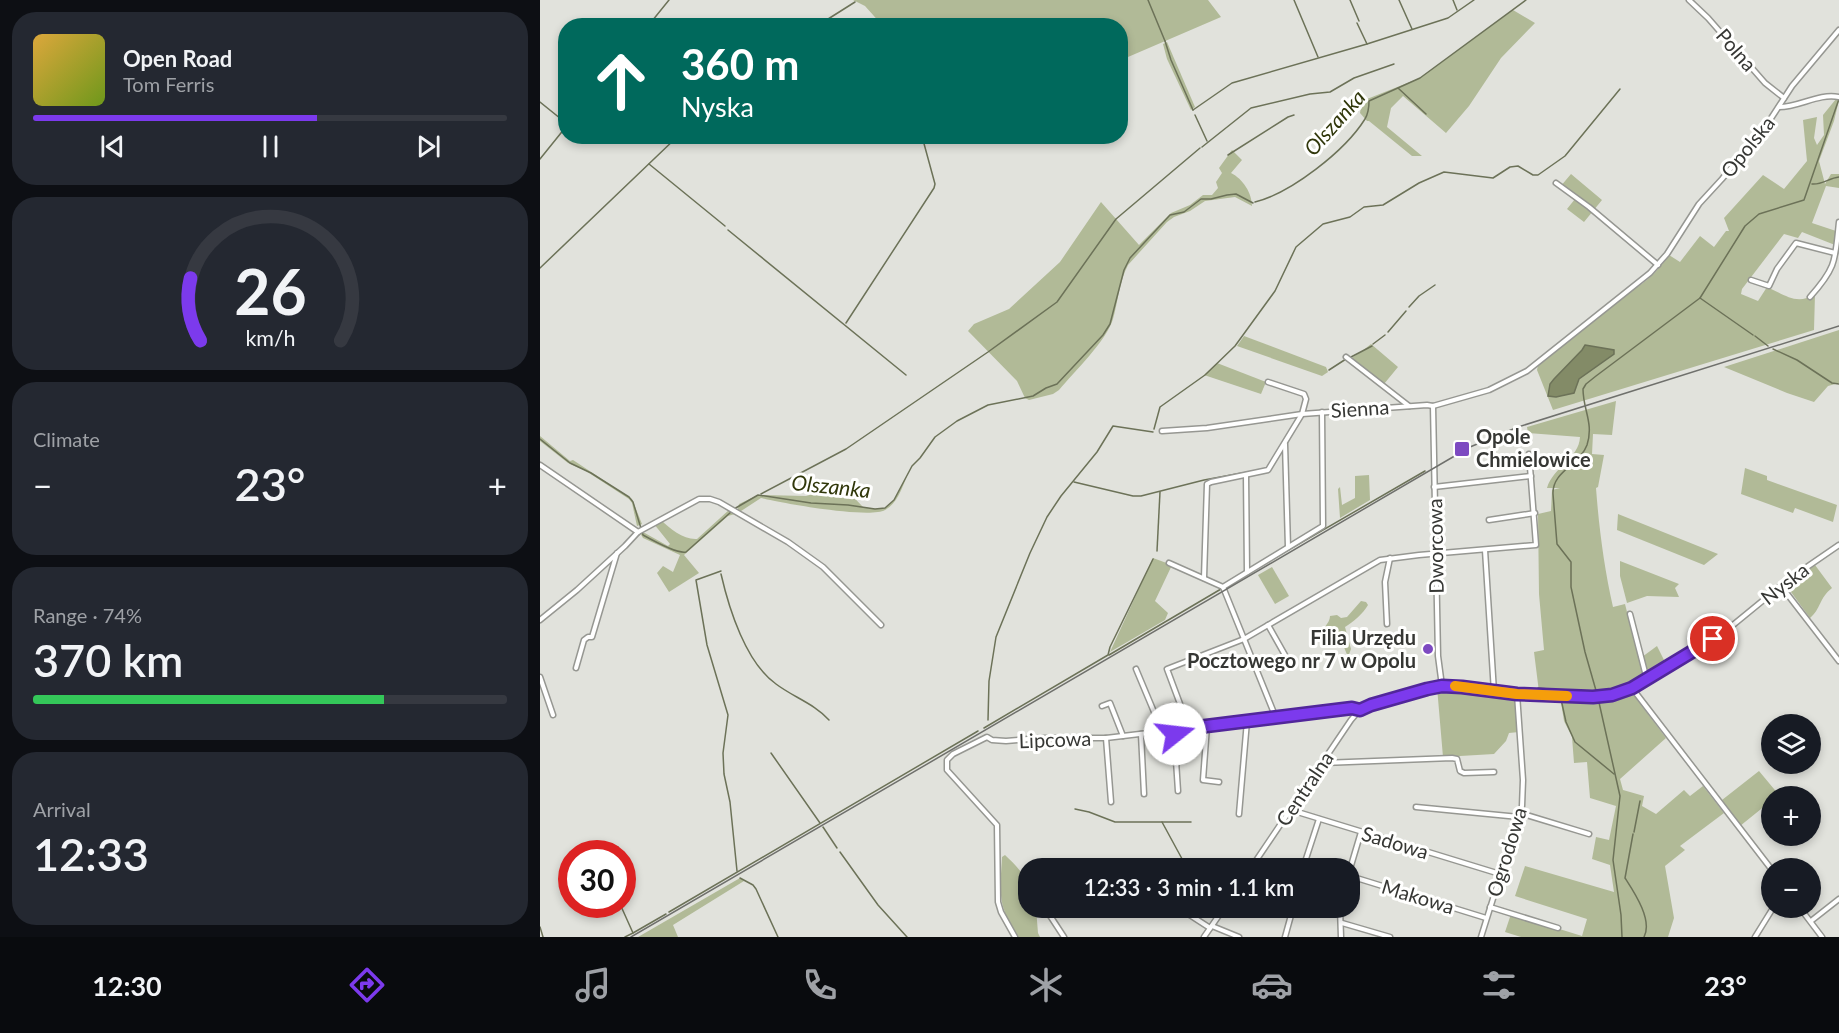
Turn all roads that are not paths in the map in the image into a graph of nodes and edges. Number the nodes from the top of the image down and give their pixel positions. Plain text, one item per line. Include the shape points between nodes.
1 (1689, 0) edge
2 (1839, 30) edge
3 (1838, 97) edge
4 (1784, 98) junction
5 (1779, 107) junction
6 (1556, 183) dead end
7 (1839, 222) edge
8 (1836, 253) junction
9 (1658, 265) junction
10 (1752, 280) dead end
11 (1810, 297) dead end
12 (1548, 356) joint
13 (1346, 357) dead end
14 (1268, 382) dead end
15 (1410, 406) junction
16 (1433, 406) junction
17 (1322, 412) junction
18 (1302, 414) junction
19 (1162, 430) dead end
20 (1285, 442) junction
21 (1529, 454) dead end
22 (540, 465) edge
23 (1246, 475) junction
24 (1531, 476) junction
25 (1434, 488) junction
26 (1535, 513) junction
27 (1489, 520) dead end
28 (640, 531) junction
29 (1839, 545) edge
30 (1288, 548) junction
31 (1485, 550) junction
32 (617, 553) junction
33 (1436, 554) junction
34 (1390, 558) junction
35 (1169, 563) dead end
36 (1247, 572) junction
37 (1204, 578) junction
38 (1781, 586) junction
39 (1223, 587) junction
40 (1630, 614) dead end
41 (540, 620) edge
42 (1387, 624) dead end
43 (881, 625) dead end
44 (1268, 625) junction
45 (1244, 639) junction
46 (1839, 661) edge
47 (1290, 664) dead end
48 (576, 668) dead end
49 (1136, 669) dead end
50 (540, 677) edge
51 (1647, 680) junction
52 (1442, 686) junction
53 (1632, 688) junction
54 (1494, 692) junction
55 (1517, 694) junction
56 (1102, 706) dead end
57 (1360, 710) junction
58 (553, 715) dead end
59 (1276, 718) junction
60 (1247, 721) junction
61 (1207, 726) junction
62 (1189, 728) junction
63 (1174, 730) junction
64 (1162, 731) junction
65 (1140, 734) junction
66 (1123, 736) junction
67 (1106, 738) junction
68 (1323, 763) junction
69 (1494, 771) dead end
70 (1219, 782) dead end
71 (1178, 791) dead end
72 (1144, 794) dead end
73 (1111, 802) dead end
74 (1416, 807) dead end
75 (1291, 810) junction
76 (1239, 814) dead end
77 (1520, 815) junction
78 (1319, 819) junction
79 (1361, 832) junction
80 (1589, 834) dead end
81 (1258, 858) edge
82 (1306, 858) edge
83 (1353, 858) edge
84 (1763, 858) edge
85 (1500, 874) junction
86 (1360, 879) edge
87 (1839, 899) edge
88 (1490, 908) junction
89 (1052, 918) edge
90 (1196, 918) edge
91 (1217, 918) edge
92 (1290, 918) edge
93 (1341, 918) edge
94 (1486, 918) junction
95 (1767, 918) edge
96 (1808, 918) edge
97 (1811, 921) junction
98 (1342, 923) junction
99 (1211, 927) junction
100 (1558, 928) dead end
101 (1015, 937) edge
102 (1064, 937) edge
103 (1204, 937) edge
104 (1239, 937) edge
105 (1285, 937) edge
106 (1341, 937) edge
107 (1390, 937) edge
108 (1480, 937) edge
109 (1755, 937) edge
110 (1822, 937) edge

1 - 4 street, Polna via 1765,83
2 - 4 street, Opolska
3 - 5 street via 1823,96
4 - 5 street, Opolska
5 - 9 street, Opolska via 1699,204
6 - 9 street
7 - 8 street
8 - 10 street via 1796,243 1769,286
8 - 11 street via 1828,277
9 - 12 street, Opolska
12 - 16 street, Sienna via 1489,390
13 - 15 street
14 - 18 street via 1304,394
15 - 16 street, Sienna
15 - 17 street, Sienna
16 - 25 street, Dworcowa
17 - 18 street, Sienna
17 - 30 street via 1323,526
18 - 19 street, Sienna via 1207,428
18 - 20 street
20 - 23 street via 1268,470
20 - 30 street
21 - 24 street
22 - 28 street
23 - 36 street
23 - 37 street via 1207,484
24 - 25 street
24 - 26 street
25 - 33 street, Dworcowa
26 - 27 street
26 - 31 street via 1536,544
28 - 32 street
28 - 43 street via 699,499 710,499 788,542 824,567
29 - 38 street, Nyska
30 - 36 street
31 - 33 street
31 - 54 street
32 - 41 street
32 - 48 street via 592,637 584,640
33 - 34 street
33 - 52 street, Dworcowa
34 - 42 street via 1385,577
34 - 44 street via 1371,564
35 - 37 street
36 - 39 street
37 - 39 street
38 - 46 street
38 - 51 street, Nyska via 1722,634
39 - 45 street
40 - 51 street
44 - 45 street
44 - 47 street
45 - 59 street
45 - 62 street via 1167,669
49 - 64 street
50 - 58 street
51 - 53 street, Nyska
52 - 54 street, Nyska
52 - 57 street, Nyska
53 - 55 street, Nyska via 1598,697
53 - 84 street
54 - 55 street, Nyska
55 - 77 street, Ogrodowa via 1523,799
56 - 66 street, Lipcowa via 1110,703
57 - 59 street, Lipcowa
57 - 68 street, Centralna
59 - 60 street, Lipcowa
60 - 61 street, Lipcowa
60 - 76 street
61 - 62 street, Lipcowa
61 - 70 street via 1203,780
62 - 63 street, Lipcowa
63 - 64 street, Lipcowa
63 - 71 street
64 - 65 street, Lipcowa
65 - 66 street, Lipcowa
65 - 72 street
66 - 67 street, Lipcowa
67 - 73 street
67 - 101 street, Lipcowa via 1006,741 987,737 949,757 947,770 997,825 998,902
68 - 69 street via 1452,758 1457,759 1460,771
68 - 75 street, Centralna
74 - 77 street
75 - 78 street, Sadowa
75 - 81 street, Centralna
77 - 80 street
77 - 85 street, Ogrodowa
78 - 79 street, Sadowa
78 - 82 street
79 - 83 street
79 - 85 street, Sadowa
85 - 88 street, Ogrodowa
86 - 94 street, Makowa
87 - 97 street
88 - 94 street, Ogrodowa
88 - 100 street
89 - 102 street
90 - 99 street
91 - 99 street
92 - 105 street
93 - 98 street
94 - 108 street, Ogrodowa
95 - 109 street
96 - 97 street
97 - 110 street
98 - 106 street
98 - 107 street
99 - 103 street
99 - 104 street

